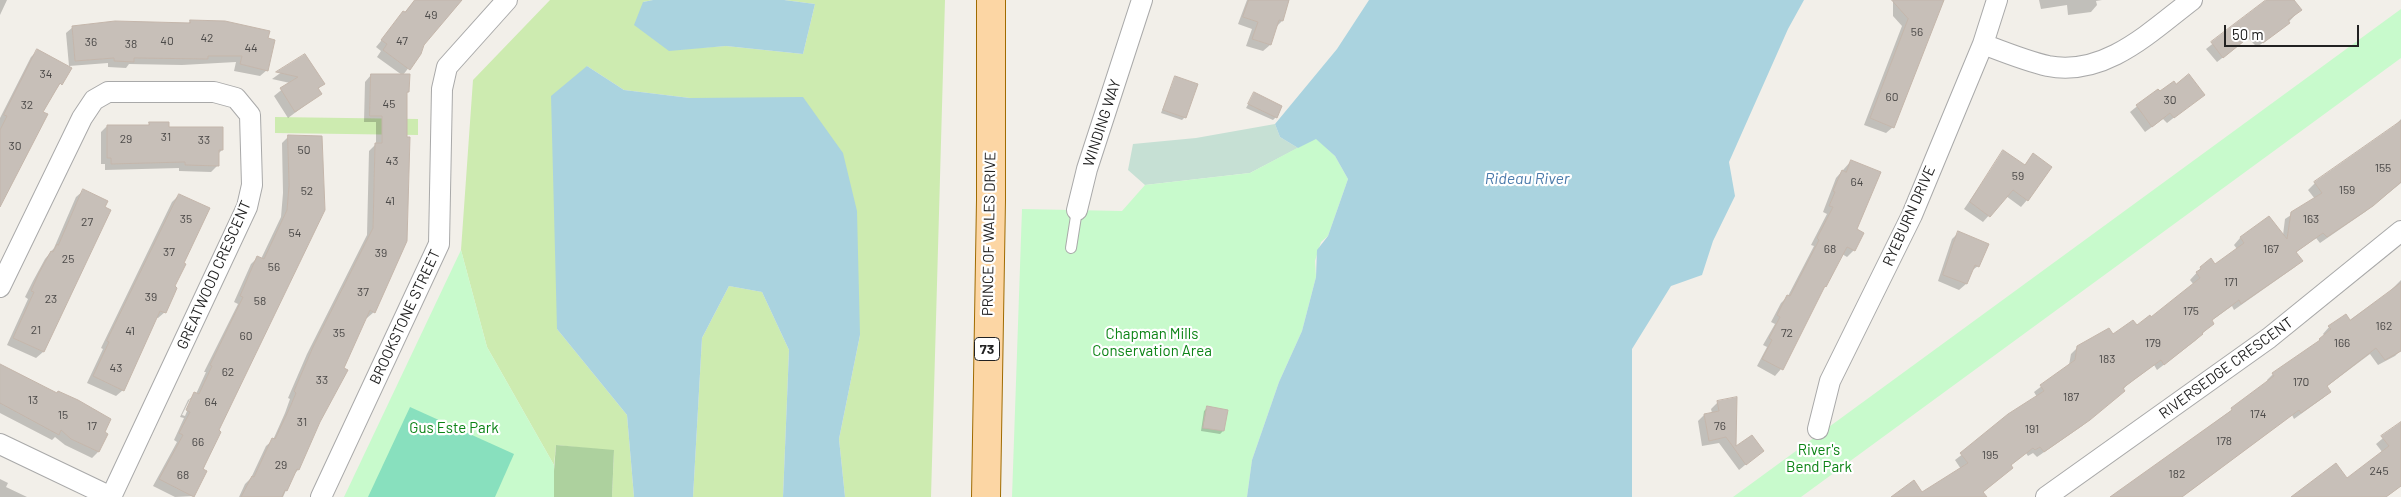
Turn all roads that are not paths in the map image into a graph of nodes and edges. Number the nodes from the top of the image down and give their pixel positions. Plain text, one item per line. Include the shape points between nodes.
1 (507, 0) edge
2 (991, 0) edge
3 (1142, 0) edge
4 (1996, 0) edge
5 (2192, 0) edge
6 (1983, 44) junction
7 (1077, 210) joint
8 (2401, 231) edge
9 (1072, 248) dead end
10 (0, 287) edge
11 (1818, 429) dead end
12 (0, 444) edge
13 (111, 497) edge
14 (321, 497) edge
15 (986, 497) edge
16 (2046, 497) edge

1 - 14 street, BROOKSTONE STREET via 447,67 442,89 439,244
2 - 15 main road, PRINCE OF WALES DRIVE / 73
3 - 7 street, WINDING WAY via 1086,169
4 - 6 street, RYEBURN DRIVE
5 - 6 street via 2129,49 2090,66 2049,66
6 - 11 street, RYEBURN DRIVE via 1912,215 1830,381
7 - 9 lane, WINDING WAY
8 - 16 street, RIVERSEDGE CRESCENT via 2269,338
10 - 13 street, GREATWOOD CRESCENT via 82,118 94,100 108,92 214,92 236,98 250,115 252,185 247,207
12 - 13 street

